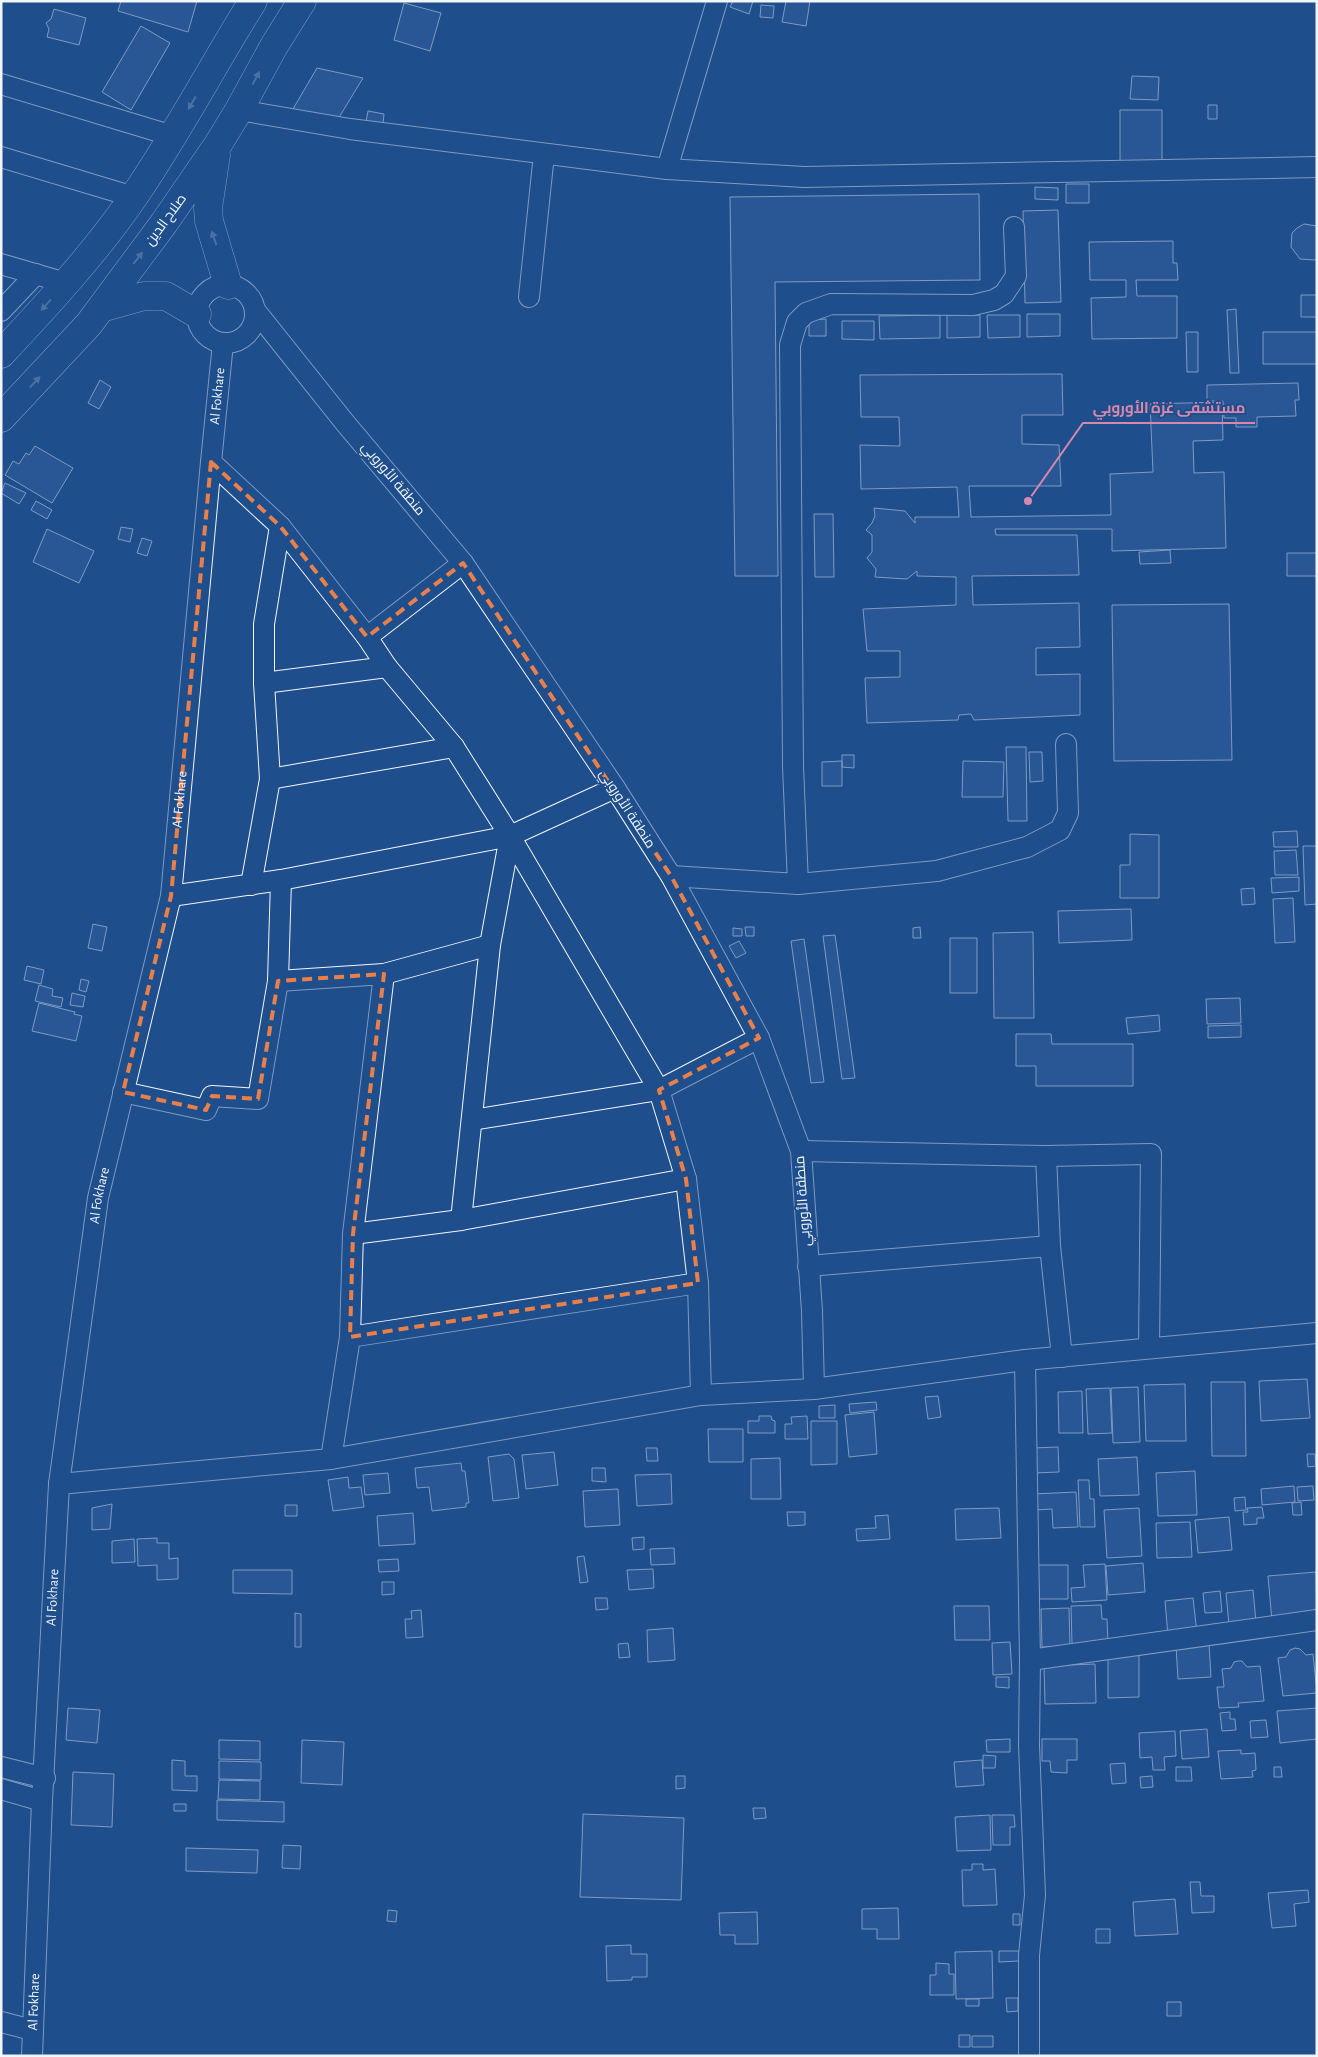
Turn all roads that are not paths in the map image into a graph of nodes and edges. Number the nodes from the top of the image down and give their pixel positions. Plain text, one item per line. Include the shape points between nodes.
1 (253, 1) edge
2 (302, 1) edge
3 (717, 1) edge
4 (1, 84) edge
5 (239, 110) junction
6 (173, 136) junction
7 (217, 146) junction
8 (544, 154) junction
9 (1, 157) edge
10 (1317, 168) edge
11 (667, 169) junction
12 (134, 197) junction
13 (1014, 227) dead end
14 (1, 264) edge
15 (36, 274) junction
16 (66, 283) junction
17 (228, 285) junction
18 (529, 297) dead end
19 (102, 308) junction
20 (255, 310) junction
21 (1, 311) edge
22 (197, 314) junction
23 (223, 343) junction
24 (1, 354) edge
25 (1, 418) edge
26 (210, 462) junction
27 (280, 526) junction
28 (463, 562) junction
29 (367, 637) junction
30 (387, 666) junction
31 (264, 682) junction
32 (1066, 744) dead end
33 (454, 747) junction
34 (270, 778) junction
35 (615, 788) junction
36 (510, 836) junction
37 (671, 876) junction
38 (281, 880) junction
39 (251, 884) junction
40 (798, 884) junction
41 (171, 896) junction
42 (490, 945) junction
43 (384, 974) junction
44 (278, 980) junction
45 (759, 1038) junction
46 (659, 1090) junction
47 (123, 1092) junction
48 (472, 1120) junction
49 (801, 1151) junction
50 (1046, 1156) junction
51 (686, 1179) junction
52 (461, 1220) junction
53 (354, 1234) junction
54 (1050, 1246) junction
55 (808, 1266) junction
56 (698, 1283) junction
57 (1317, 1333) edge
58 (350, 1337) junction
59 (1149, 1348) junction
60 (1062, 1357) junction
61 (1026, 1360) junction
62 (814, 1389) junction
63 (701, 1395) junction
64 (331, 1459) junction
65 (59, 1484) junction
66 (1317, 1620) edge
67 (1030, 1660) junction
68 (1, 1767) edge
69 (44, 1778) junction
70 (1, 1789) edge
71 (42, 1801) junction
72 (1, 2022) edge
73 (32, 2030) junction
74 (32, 2056) edge
75 (1029, 2056) edge

1 -> 6 highway
5 -> 2 highway, صلاح الدين
3 - 11 street
4 - 6 street
5 - 7 highway, صلاح الدين
5 - 8 street via 350,130
6 - 12 highway
17 -> 7 highway via 209,221
19 -> 7 highway, صلاح الدين
8 - 11 street
8 - 18 street
9 - 12 street
10 - 11 street via 804,177
12 - 16 highway
13 - 40 street via 1016,276 1004,294 994,300 973,305 831,304 806,313 797,322 790,345
14 - 15 street
15 - 16 street
15 - 21 street
16 -> 24 highway
17 - 20 street via 246,293
17 - 22 street via 219,286 203,296
19 - 22 highway via 144,296 166,296
25 -> 19 highway, صلاح الدين
20 - 23 street via 251,328 245,335 237,341
20 - 28 street, منطقة الأوروبي
22 - 23 street via 203,332
23 - 26 street, Al Fokhare
26 - 27 street
26 - 41 street, Al Fokhare
27 - 29 street
27 - 31 street via 264,624
28 - 29 street
28 - 35 street, منطقة الأوروبي
29 - 30 street
30 - 31 street
30 - 33 street
31 - 34 street
32 - 40 street via 1068,813 1060,830 1027,847 937,871
33 - 34 street
33 - 36 street
34 - 39 street
35 - 36 street
35 - 37 street, منطقة الأوروبي
36 - 38 street
36 - 42 street
36 - 46 street
37 - 40 street
37 - 45 street, منطقة الأوروبي
38 - 39 street
38 - 44 street
39 - 41 street
41 - 47 street, Al Fokhare
42 - 43 street
42 - 48 street
43 - 44 street
43 - 53 street
44 - 47 street via 258,1099 212,1096 206,1110
45 - 46 street
45 - 49 street, منطقة الأوروبي
46 - 48 street
46 - 51 street
47 - 65 street, Al Fokhare via 98,1198
48 - 52 street
49 - 50 street
49 - 55 street, منطقة الأوروبي
50 - 54 street
50 - 59 street via 1151,1154
51 - 52 street
51 - 56 street
52 - 53 street
53 - 58 street
54 - 55 street
54 - 60 street
55 - 62 street, منطقة الأوروبي
56 - 58 street
56 - 63 street
57 - 59 street
58 - 64 street
59 - 60 street
60 - 61 street
61 - 62 street
61 - 67 street
62 - 63 street
63 - 64 street
64 - 65 street
65 - 69 street, Al Fokhare
66 - 67 street
67 - 75 street via 1028,1745 1035,1895 1028,1955
68 - 69 street
69 - 71 street, Al Fokhare
70 - 71 street
71 - 73 street, Al Fokhare
72 - 73 street
73 - 74 street, Al Fokhare

